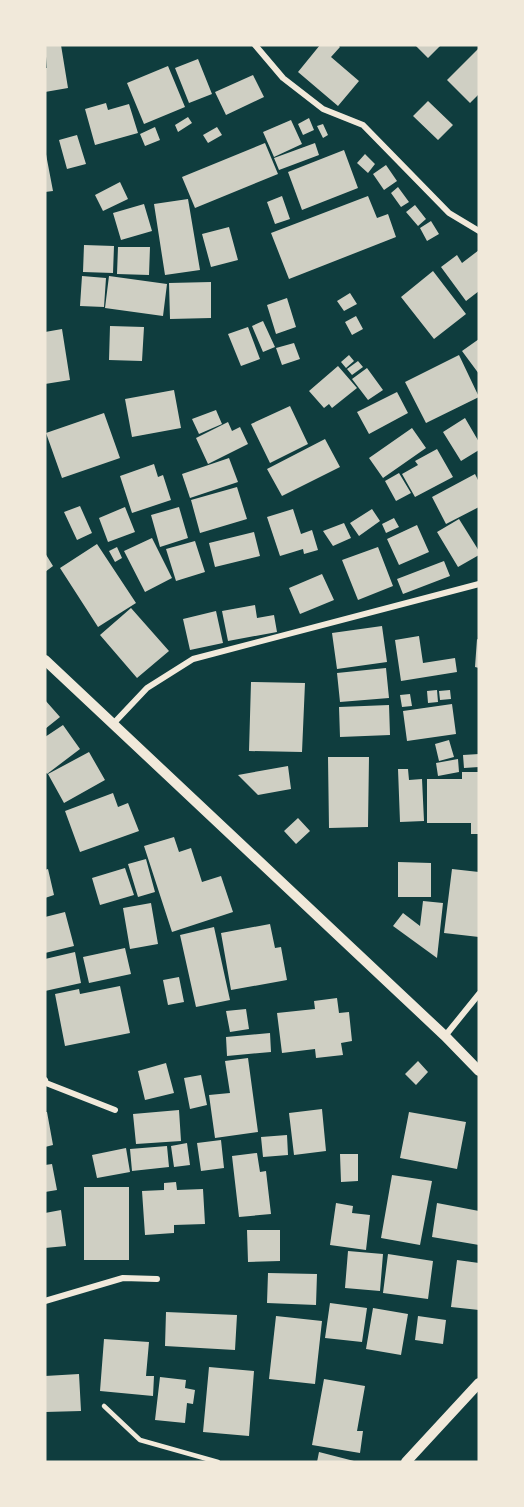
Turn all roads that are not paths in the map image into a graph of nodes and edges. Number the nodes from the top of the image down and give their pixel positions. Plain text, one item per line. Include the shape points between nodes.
1 (255, 45) edge
2 (479, 231) edge
3 (479, 584) edge
4 (45, 660) edge
5 (113, 724) junction
6 (479, 994) edge
7 (446, 1036) junction
8 (479, 1071) edge
9 (45, 1080) edge
10 (115, 1110) dead end
11 (157, 1279) dead end
12 (45, 1301) edge
13 (479, 1383) edge
14 (104, 1406) dead end
15 (219, 1462) edge
16 (406, 1462) edge

1 - 2 street via 283,78 323,109 363,125 449,213
3 - 5 street via 193,659 147,688
4 - 5 street
5 - 7 street
6 - 7 street
7 - 8 street
9 - 10 street
11 - 12 street via 123,1278
13 - 16 street
14 - 15 lane via 140,1440

